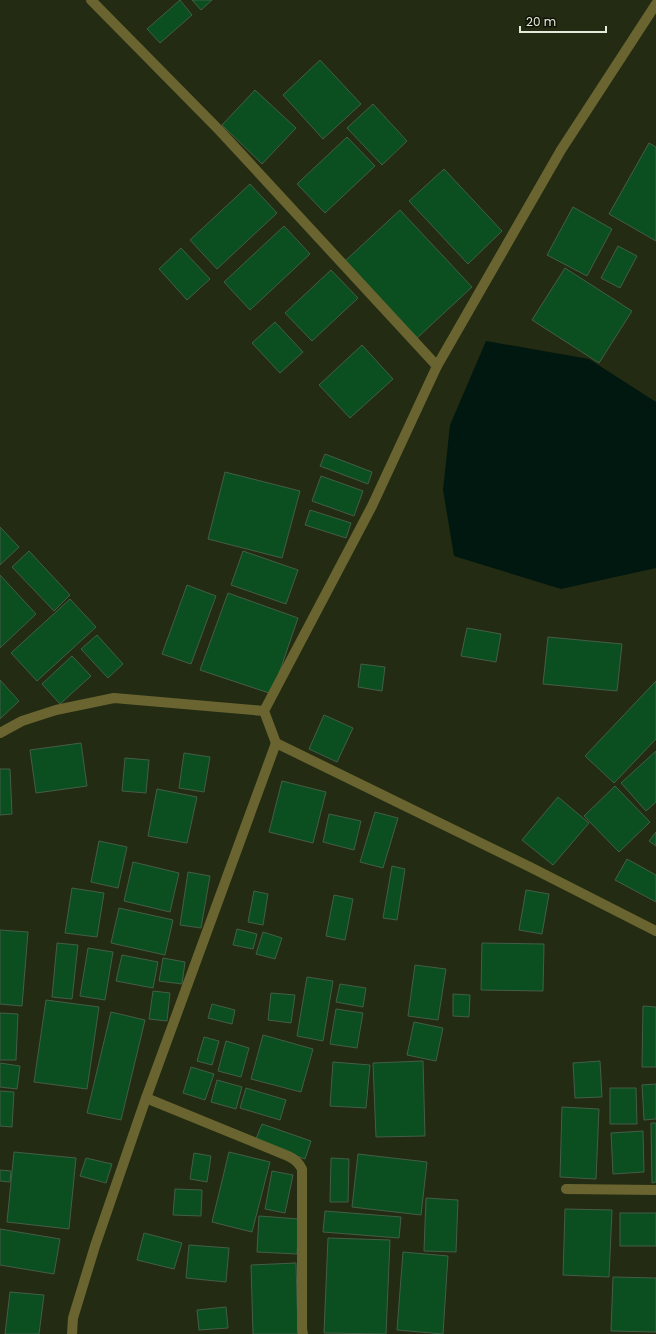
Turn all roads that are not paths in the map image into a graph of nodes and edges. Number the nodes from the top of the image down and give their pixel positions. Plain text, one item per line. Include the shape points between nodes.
1 (92, 0) edge
2 (656, 4) edge
3 (437, 366) junction
4 (264, 710) junction
5 (0, 733) edge
6 (276, 743) junction
7 (656, 930) edge
8 (146, 1098) junction
9 (566, 1189) dead end
10 (656, 1190) edge
11 (72, 1334) edge
12 (303, 1334) edge

1 - 3 street via 220,131
2 - 3 street via 561,150
3 - 4 street via 372,506
4 - 5 street via 114,698 56,710
4 - 6 street
6 - 7 street
6 - 8 street
8 - 11 street via 95,1246 73,1318
8 - 12 street via 294,1158 299,1164 302,1169
9 - 10 street

